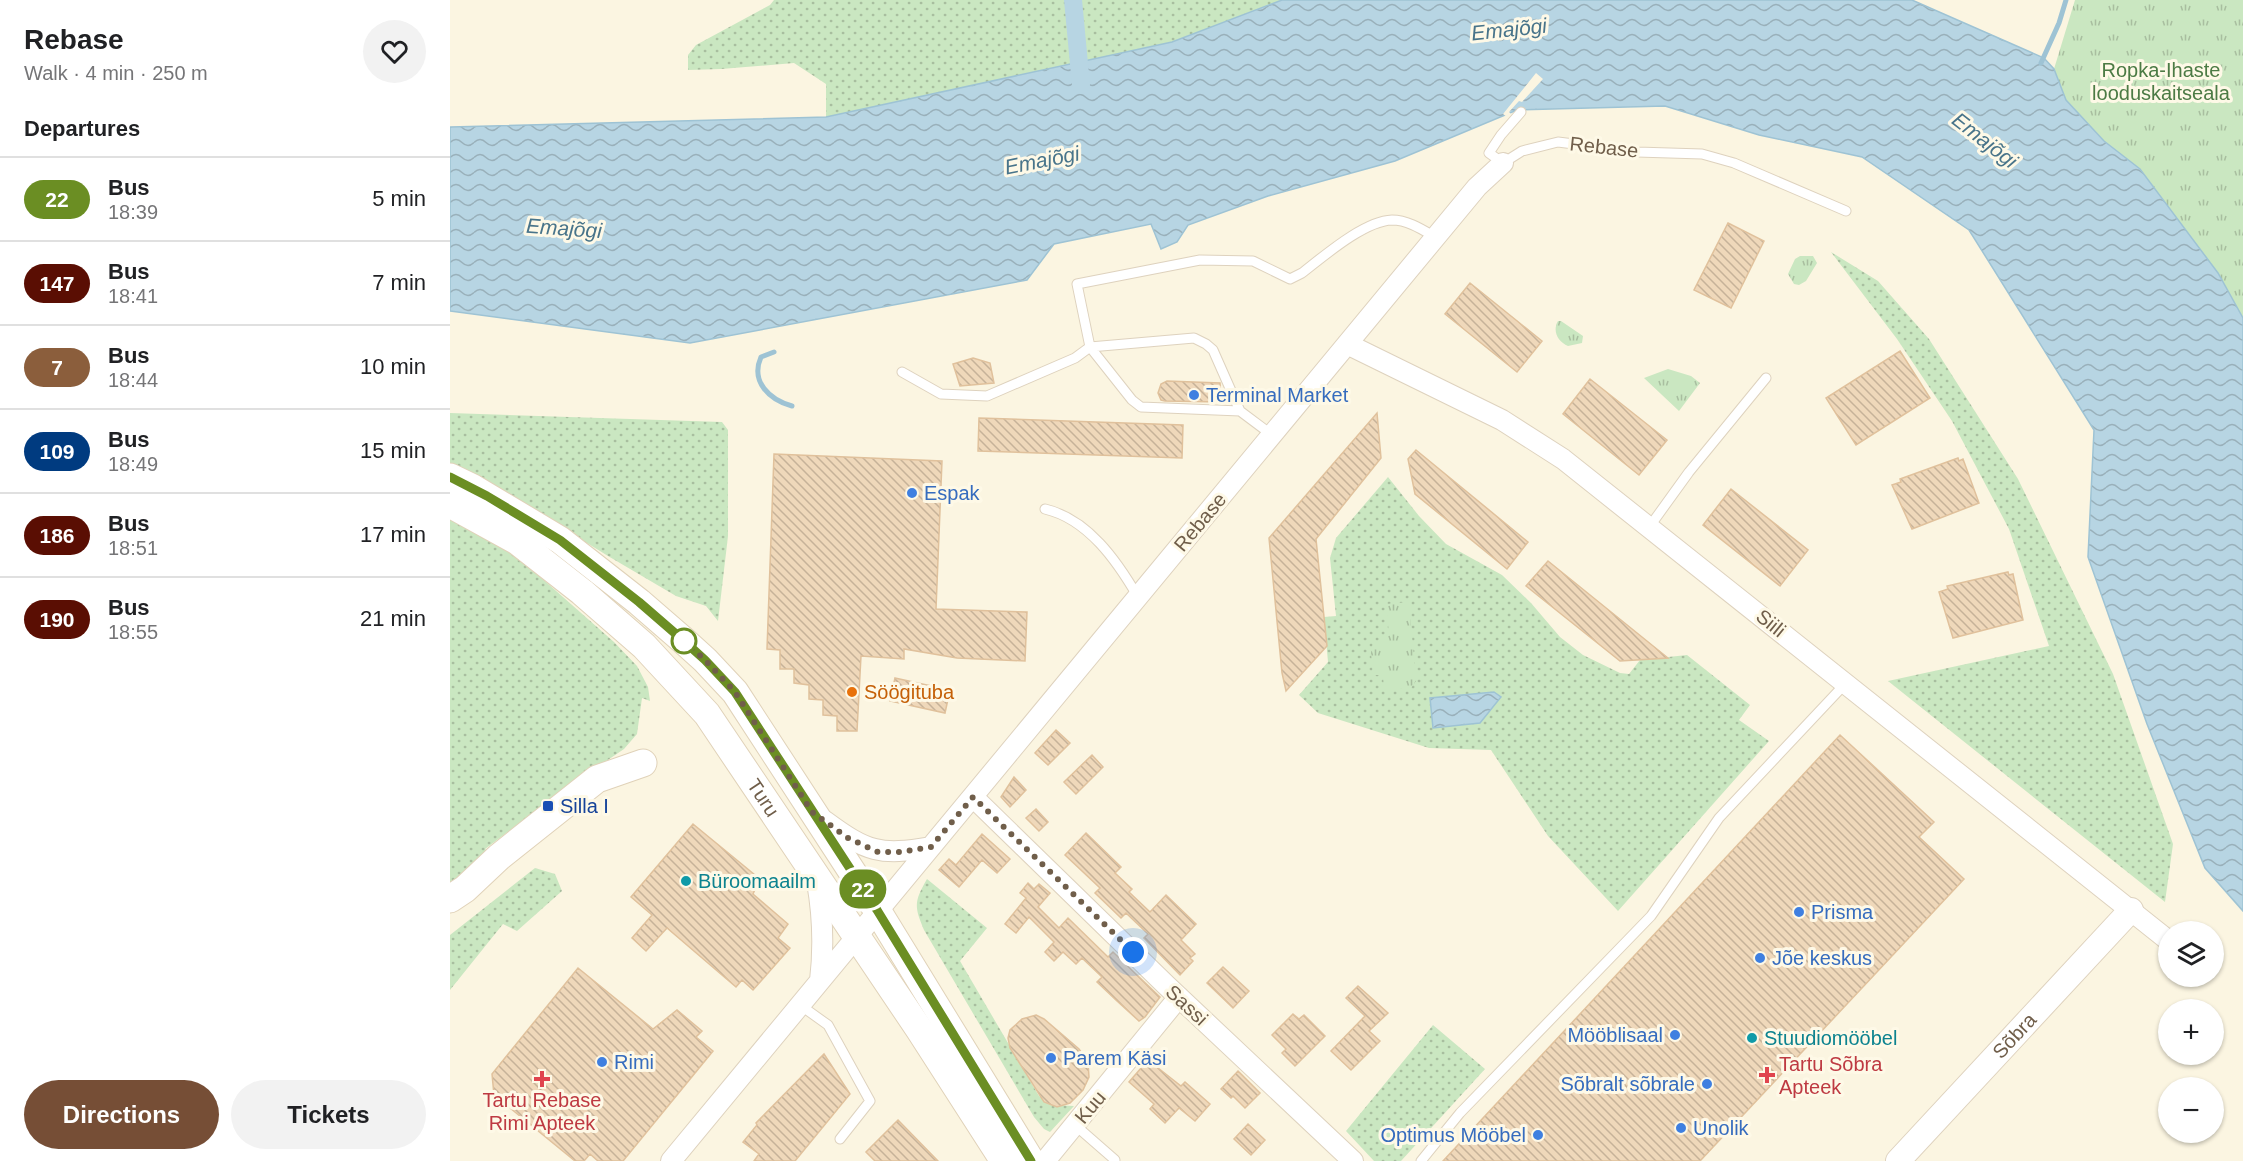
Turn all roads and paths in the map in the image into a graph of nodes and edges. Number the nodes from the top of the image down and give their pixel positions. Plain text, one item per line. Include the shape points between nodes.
1 (1521, 112) dead end
2 (1503, 163) junction
3 (1846, 212) dead end
4 (1436, 237) junction
5 (1347, 344) junction
6 (1090, 347) junction
7 (902, 372) dead end
8 (1766, 378) dead end
9 (1240, 411) junction
10 (1272, 435) junction
11 (450, 477) edge
12 (450, 504) edge
13 (1045, 509) dead end
14 (1650, 526) junction
15 (1138, 597) junction
16 (1846, 683) junction
17 (642, 763) dead end
18 (973, 797) junction
19 (812, 812) junction
20 (931, 847) junction
21 (815, 874) junction
22 (450, 899) edge
23 (877, 910) junction
24 (2130, 910) junction
25 (2158, 932) edge
26 (857, 935) junction
27 (836, 960) junction
28 (878, 967) junction
29 (820, 981) junction
30 (1179, 997) junction
31 (800, 1005) junction
32 (1075, 1125) junction
33 (840, 1139) dead end
34 (1115, 1160) dead end
35 (671, 1161) edge
36 (1004, 1161) edge
37 (1031, 1161) edge
38 (1045, 1161) edge
39 (1353, 1161) edge
40 (1421, 1161) edge
41 (1898, 1161) edge

1 - 2 lane via 1489,153
2 - 3 lane, Rebase via 1522,151 1558,142 1637,152 1702,154 1734,163
2 - 4 street, Rebase via 1477,187
4 - 5 street, Rebase
4 - 6 lane via 1416,225 1392,220 1370,226 1290,279 1253,261 1200,260 1077,284
5 - 10 street, Rebase
5 - 14 street, Siili via 1502,420 1563,459
6 - 7 lane via 1075,358 987,396 941,394
6 - 9 lane via 1141,407
6 - 9 lane via 1194,338 1213,350
8 - 14 lane
9 - 10 lane
10 - 15 street, Rebase
11 - 19 main road, Turu via 560,540 705,660 735,692
12 - 21 main road, Turu via 517,541 644,646 707,714
13 - 15 lane via 1085,530 1120,567
14 - 16 street, Siili
15 - 18 street, Rebase
16 - 24 street, Siili
16 - 40 lane via 1719,818 1651,916 1460,1113
17 - 22 main road via 597,779
18 - 20 street, Rebase
18 - 30 street, Sassi
19 - 20 street via 848,838 878,852
19 - 23 main road, Turu
20 - 23 street, Rebase
21 - 26 main road, Turu
21 - 29 street via 824,946
23 - 26 street, Rebase
23 - 37 main road, Turu
24 - 25 street, Siili
24 - 41 street, Sõbra
26 - 27 street, Rebase
26 - 28 main road, Turu
27 - 28 street
27 - 29 street, Rebase
28 - 36 main road, Turu
29 - 31 street, Rebase
30 - 32 street, Kuu
30 - 39 street, Sassi
31 - 33 lane via 828,1024 870,1101
31 - 35 street, Rebase
32 - 34 lane
32 - 38 street, Kuu

